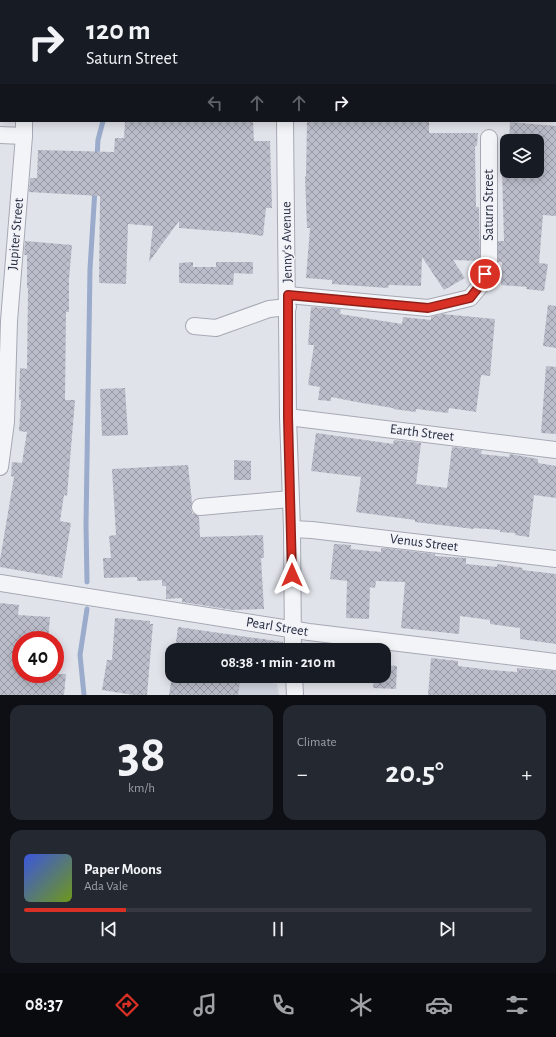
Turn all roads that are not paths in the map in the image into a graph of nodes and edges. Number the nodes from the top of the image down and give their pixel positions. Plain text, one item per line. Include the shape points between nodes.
1 (285, 122) edge
2 (24, 129) edge
3 (0, 135) edge
4 (489, 138) dead end
5 (288, 301) junction
6 (194, 326) dead end
7 (288, 417) junction
8 (556, 450) edge
9 (0, 467) edge
10 (290, 500) junction
11 (200, 507) dead end
12 (292, 529) junction
13 (556, 559) edge
14 (0, 583) edge
15 (293, 630) junction
16 (293, 643) edge
17 (556, 662) edge
18 (294, 683) edge
19 (295, 695) edge

1 - 5 street, Jenny's Avenue
2 - 3 street
2 - 9 street, Jupiter Street via 9,321 6,422
4 - 5 street, Saturn Street via 489,264 481,284 470,298 428,308
5 - 6 street, Saturn Street via 216,328
5 - 7 street, Jenny's Avenue
7 - 8 street, Earth Street
7 - 10 street, Jenny's Avenue
10 - 11 street
10 - 12 street, Jenny's Avenue
12 - 13 street, Venus Street
12 - 15 street, Jenny's Avenue
14 - 15 street, Pearl Street
15 - 16 street, Jenny's Avenue
15 - 17 street, Pearl Street
18 - 19 street

